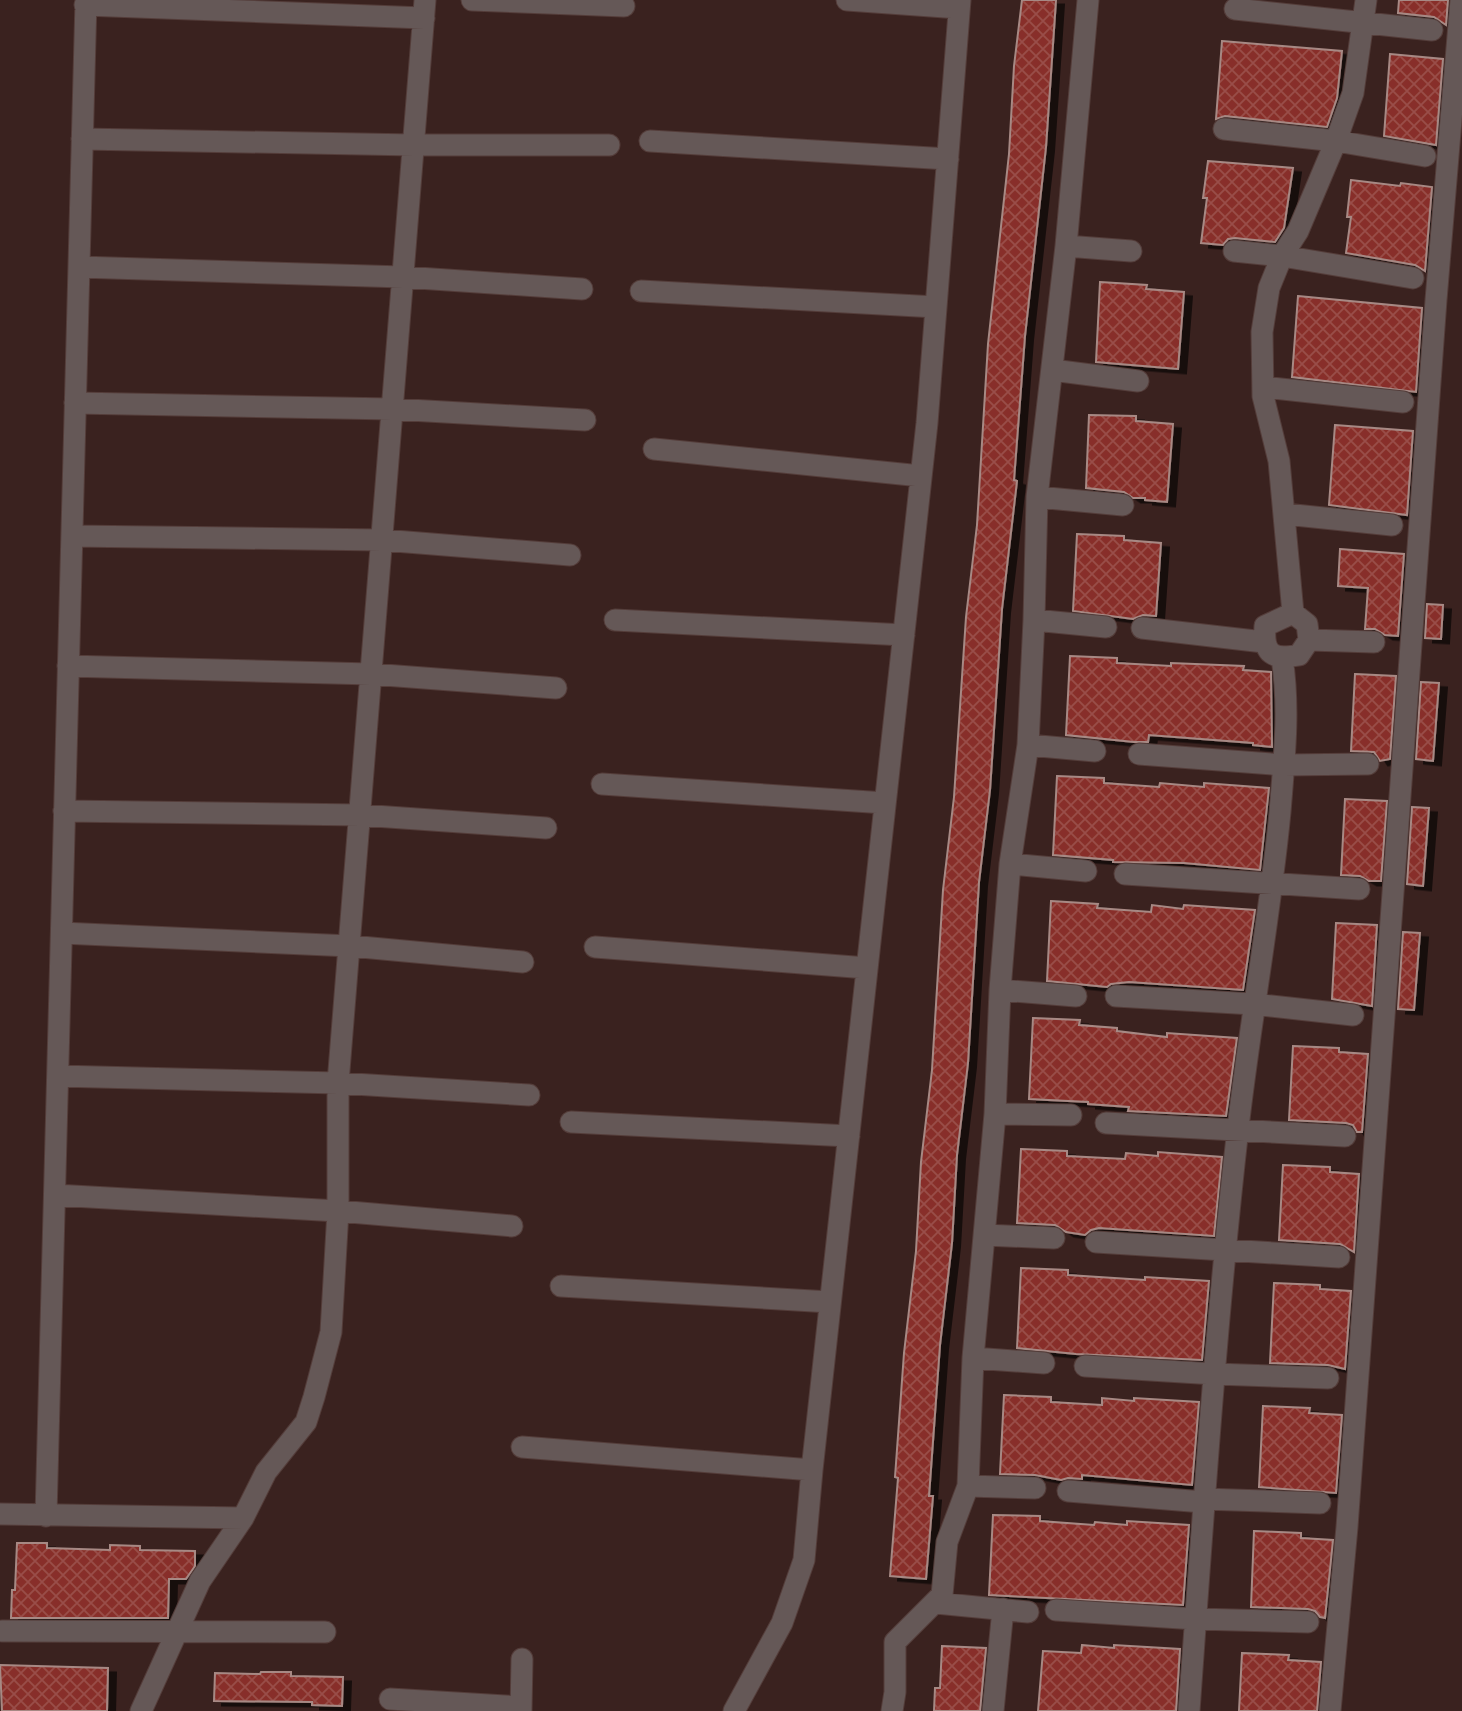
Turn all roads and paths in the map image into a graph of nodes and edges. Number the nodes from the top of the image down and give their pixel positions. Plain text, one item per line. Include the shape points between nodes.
1 (472, 0) edge
2 (847, 0) edge
3 (1088, 0) edge
4 (1366, 0) edge
5 (1461, 0) edge
6 (85, 3) edge
7 (960, 4) edge
8 (624, 6) dead end
9 (425, 9) edge
10 (1235, 9) dead end
11 (1363, 24) junction
12 (1432, 30) dead end
13 (1224, 129) dead end
14 (82, 139) junction
15 (650, 141) dead end
16 (1336, 141) junction
17 (414, 145) junction
18 (609, 145) dead end
19 (1425, 156) dead end
20 (948, 159) junction
21 (1066, 246) junction
22 (1131, 251) dead end
23 (1234, 251) dead end
24 (1282, 256) junction
25 (79, 267) junction
26 (403, 276) junction
27 (1413, 278) dead end
28 (582, 289) dead end
29 (641, 291) dead end
30 (936, 307) junction
31 (1052, 370) junction
32 (1138, 381) dead end
33 (1264, 387) junction
34 (1403, 402) dead end
35 (75, 403) junction
36 (392, 409) junction
37 (584, 420) dead end
38 (654, 449) dead end
39 (921, 476) junction
40 (1037, 497) junction
41 (1123, 505) dead end
42 (1285, 514) junction
43 (1392, 525) dead end
44 (72, 536) junction
45 (382, 540) junction
46 (570, 555) dead end
47 (1293, 613) junction
48 (615, 620) dead end
49 (1034, 620) junction
50 (1106, 627) dead end
51 (1142, 628) dead end
52 (904, 635) junction
53 (1309, 640) junction
54 (1264, 642) junction
55 (1374, 642) dead end
56 (1282, 658) junction
57 (68, 666) junction
58 (371, 674) junction
59 (556, 688) dead end
60 (1028, 745) junction
61 (1095, 751) dead end
62 (1139, 754) dead end
63 (1368, 764) dead end
64 (1284, 765) junction
65 (602, 784) dead end
66 (885, 803) junction
67 (65, 811) junction
68 (360, 815) junction
69 (546, 828) dead end
70 (1010, 864) junction
71 (1087, 871) dead end
72 (1125, 874) dead end
73 (1273, 884) junction
74 (1359, 889) dead end
75 (62, 933) junction
76 (349, 946) junction
77 (595, 947) dead end
78 (523, 962) dead end
79 (867, 968) junction
80 (1000, 990) junction
81 (1076, 996) dead end
82 (1116, 996) dead end
83 (1253, 1004) junction
84 (1353, 1015) dead end
85 (58, 1076) junction
86 (338, 1083) junction
87 (529, 1096) dead end
88 (995, 1114) junction
89 (1071, 1115) dead end
90 (571, 1122) dead end
91 (1106, 1123) dead end
92 (1237, 1130) junction
93 (849, 1136) junction
94 (1345, 1136) dead end
95 (55, 1195) junction
96 (338, 1211) junction
97 (512, 1226) dead end
98 (985, 1235) junction
99 (1054, 1238) dead end
100 (1096, 1242) dead end
101 (1226, 1252) junction
102 (1339, 1257) dead end
103 (561, 1286) dead end
104 (830, 1303) junction
105 (973, 1358) junction
106 (1044, 1363) dead end
107 (1085, 1366) dead end
108 (1215, 1374) junction
109 (1328, 1378) dead end
110 (522, 1447) dead end
111 (811, 1470) junction
112 (968, 1486) junction
113 (1035, 1488) dead end
114 (1068, 1491) dead end
115 (1203, 1501) junction
116 (1320, 1503) dead end
117 (0, 1514) edge
118 (47, 1516) junction
119 (243, 1518) junction
120 (936, 1604) junction
121 (1003, 1609) junction
122 (1056, 1610) dead end
123 (1028, 1612) dead end
124 (1196, 1619) junction
125 (1308, 1622) dead end
126 (2, 1631) dead end
127 (325, 1632) dead end
128 (177, 1633) junction
129 (522, 1659) dead end
130 (390, 1699) dead end
131 (739, 1702) edge
132 (521, 1709) edge
133 (141, 1711) edge
134 (892, 1711) edge
135 (993, 1711) edge
136 (1189, 1711) edge
137 (1331, 1711) edge

1 - 8 street
2 - 7 street
3 - 21 street
4 - 11 street
5 - 137 street
6 - 9 street
6 - 14 street
7 - 20 street
9 - 17 street
10 - 11 street
11 - 12 street
11 - 16 street via 1353,93
13 - 16 street
14 - 17 street
14 - 25 street
15 - 20 street
16 - 19 street
16 - 24 street via 1298,231
17 - 18 street
17 - 26 street
20 - 30 street
21 - 22 street
21 - 31 street
23 - 24 street
24 - 27 street
24 - 33 street via 1269,288 1262,332
25 - 26 street
25 - 35 street
26 - 28 street
26 - 36 street
29 - 30 street
30 - 39 street
31 - 32 street
31 - 40 street
33 - 34 street
33 - 42 street
35 - 36 street
35 - 44 street
36 - 37 street
36 - 45 street
38 - 39 street
39 - 52 street
40 - 41 street
40 - 49 street
42 - 43 street
42 - 47 street
44 - 45 street
44 - 57 street
45 - 46 street
45 - 58 street
47 - 53 street via 1307,624
47 - 54 street via 1265,626
48 - 52 street
49 - 50 street
49 - 60 street
51 - 54 street
52 - 66 street
53 - 55 street
53 - 56 street via 1300,655
54 - 56 street via 1271,653
56 - 64 street via 1286,681
57 - 58 street
57 - 67 street
58 - 59 street
58 - 68 street
60 - 61 street
60 - 70 street
62 - 64 street
63 - 64 street
64 - 73 street
65 - 66 street
66 - 79 street
67 - 68 street
67 - 75 street
68 - 69 street
68 - 76 street
70 - 71 street
70 - 80 street
72 - 73 street
73 - 74 street
73 - 83 street
75 - 76 street
75 - 85 street
76 - 78 street
76 - 86 street
77 - 79 street
79 - 93 street
80 - 81 street
80 - 88 street
82 - 83 street
83 - 84 street
83 - 92 street
85 - 86 street
85 - 95 street
86 - 87 street
86 - 96 street
88 - 89 street
88 - 98 street
90 - 93 street
91 - 92 street
92 - 94 street
92 - 101 street
93 - 104 street
95 - 96 street
95 - 118 street
96 - 97 street
96 - 119 street via 331,1332 314,1397 306,1422 266,1472
98 - 99 street
98 - 105 street
100 - 101 street
101 - 102 street
101 - 108 street
103 - 104 street
104 - 111 street
105 - 106 street
105 - 112 street
107 - 108 street
108 - 109 street
108 - 115 street
110 - 111 street
111 - 131 street via 804,1560 782,1623
112 - 113 street
112 - 120 street via 947,1542 942,1595
114 - 115 street
115 - 116 street
115 - 124 street
117 - 118 street
118 - 119 street
119 - 128 street via 200,1581
120 - 121 street
120 - 134 street via 895,1642
121 - 123 street
121 - 135 street
122 - 124 street
124 - 125 street
124 - 136 street
126 - 128 street
127 - 128 street
128 - 133 street
129 - 132 street
130 - 132 street

